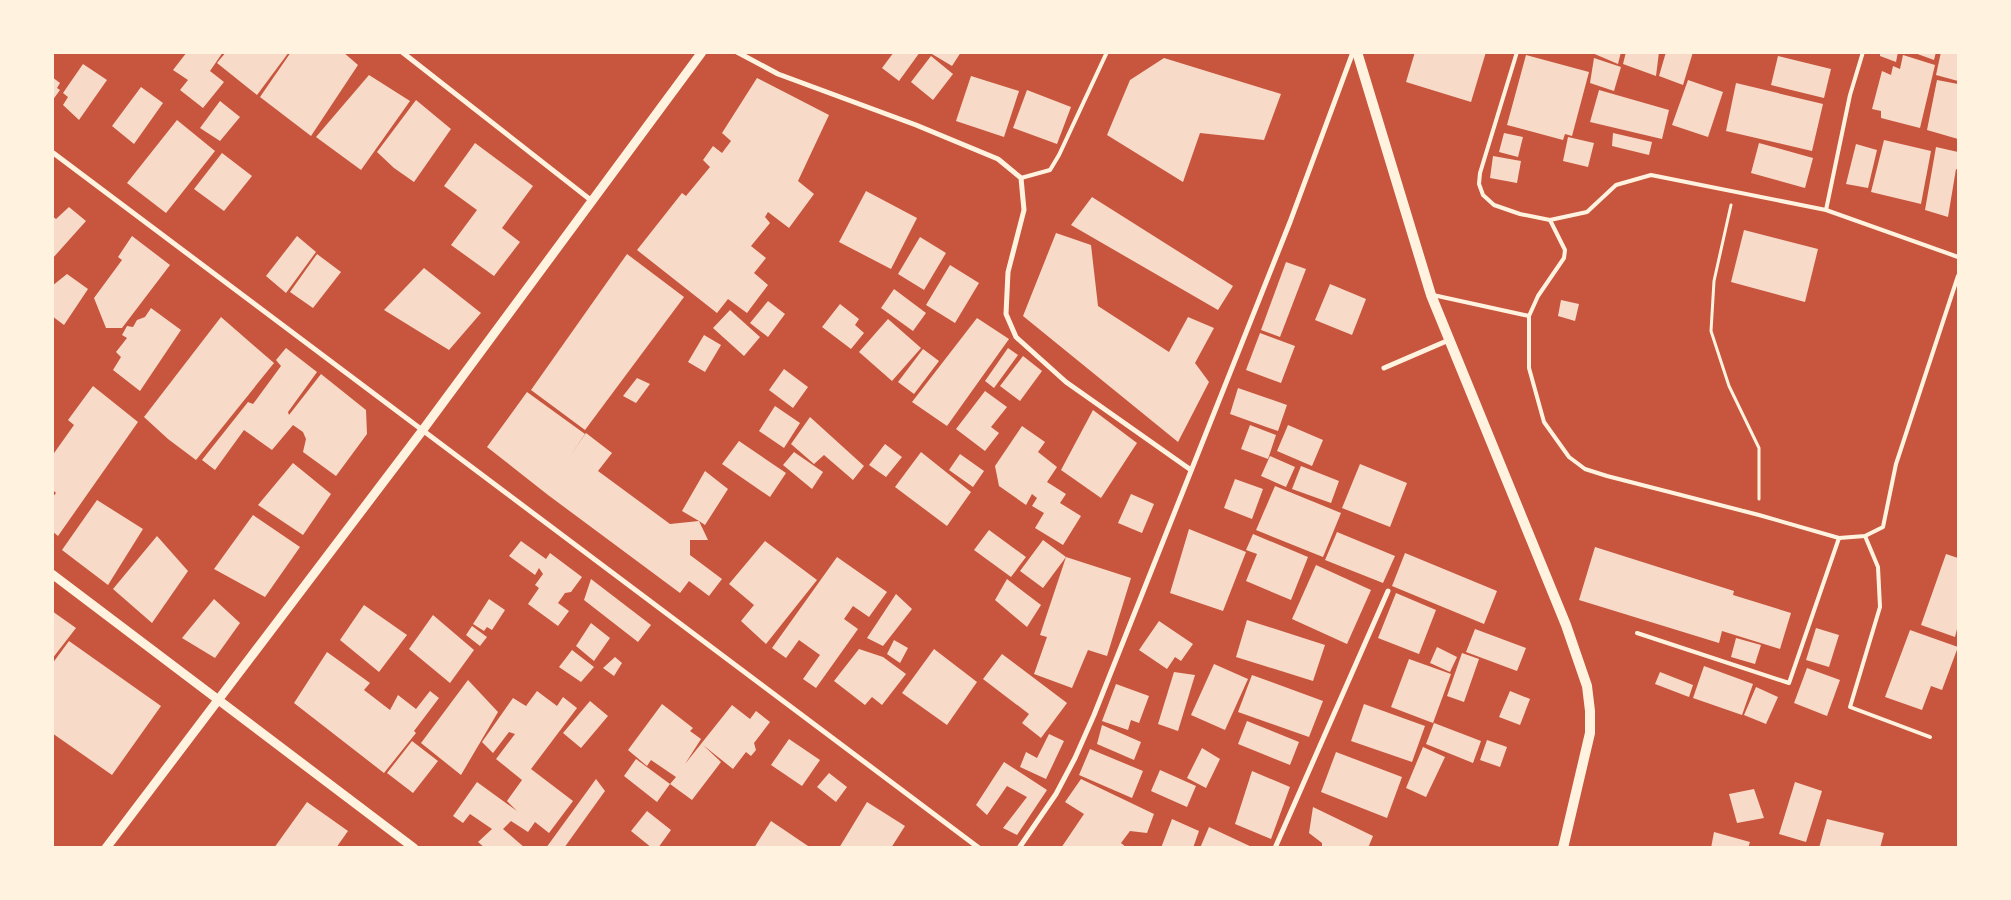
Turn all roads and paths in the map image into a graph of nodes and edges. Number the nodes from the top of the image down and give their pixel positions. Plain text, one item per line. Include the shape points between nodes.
1 (402, 52) edge
2 (702, 52) edge
3 (737, 52) edge
4 (1107, 52) edge
5 (1353, 52) edge
6 (1357, 52) edge
7 (1517, 52) edge
8 (1863, 52) edge
9 (52, 152) edge
10 (1021, 178) junction
11 (1735, 191) junction
12 (592, 201) junction
13 (1826, 210) junction
14 (1550, 220) junction
15 (1958, 257) edge
16 (1958, 276) edge
17 (1431, 295) junction
18 (1529, 316) junction
19 (1450, 340) junction
20 (1384, 368) dead end
21 (422, 431) junction
22 (1192, 470) junction
23 (1759, 515) junction
24 (1865, 536) junction
25 (1839, 538) junction
26 (52, 574) edge
27 (1388, 591) dead end
28 (1638, 633) dead end
29 (218, 699) junction
30 (1930, 737) dead end
31 (106, 848) edge
32 (414, 848) edge
33 (979, 848) edge
34 (1019, 848) edge
35 (1275, 848) edge
36 (1563, 848) edge

1 - 12 street
2 - 12 street
3 - 10 street via 778,74 998,159
4 - 10 lane via 1050,170
5 - 22 street
6 - 17 main road
7 - 14 lane via 1479,184 1483,195 1494,205
8 - 13 lane via 1850,95
9 - 21 street
10 - 22 street via 1024,210 1008,272 1006,314 1016,338 1066,382
11 - 13 lane
11 - 14 lane via 1651,175 1616,186 1587,212
11 - 23 path via 1714,281 1711,331 1729,386 1759,448
12 - 21 street
13 - 15 lane
14 - 18 lane via 1565,250 1564,258 1538,296
16 - 24 lane via 1896,464 1882,527
17 - 18 lane
17 - 19 main road
18 - 23 lane via 1529,368 1537,398 1544,422 1569,457 1585,468 1607,476
19 - 20 street
19 - 36 main road via 1566,625 1587,686 1590,733
21 - 29 street
21 - 33 street
22 - 34 street via 1075,758 1056,794
23 - 25 lane
24 - 25 lane
24 - 30 lane via 1878,567 1880,607 1850,707
25 - 28 lane via 1789,683
26 - 29 street
27 - 35 street
29 - 31 street
29 - 32 street

